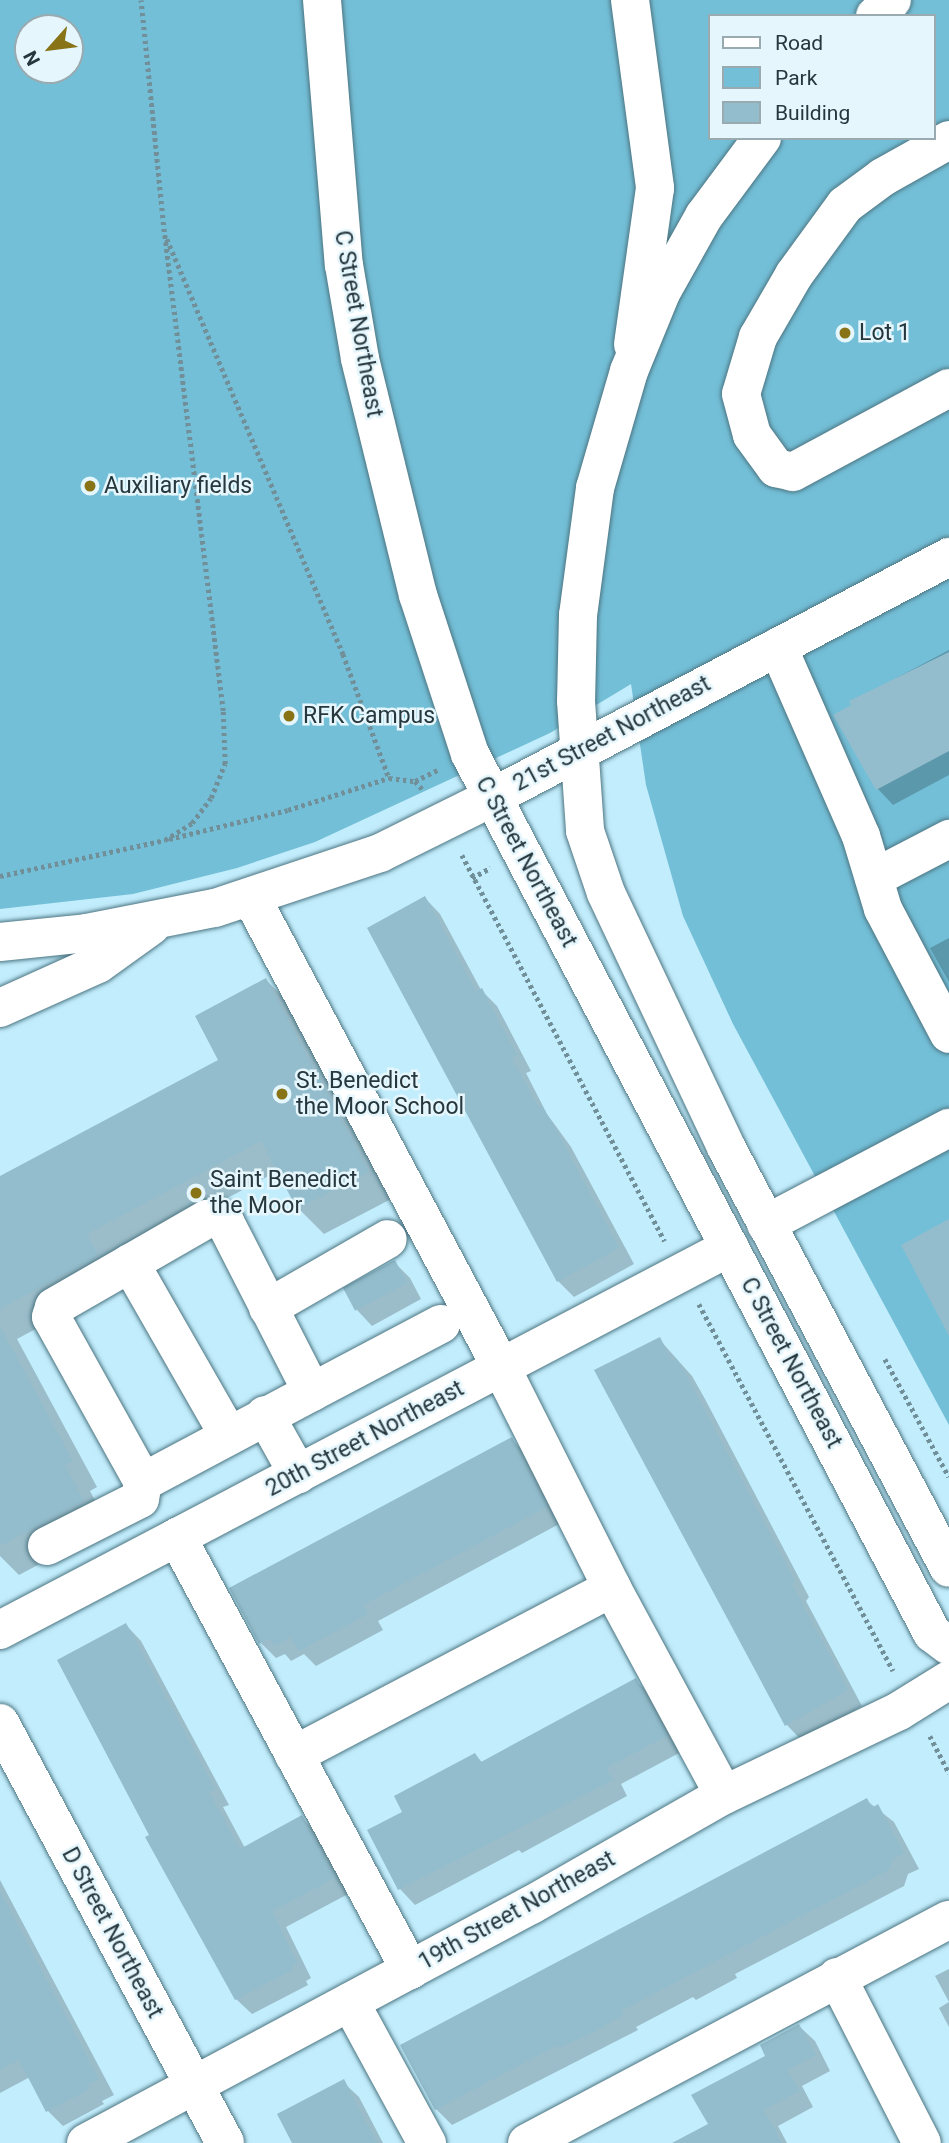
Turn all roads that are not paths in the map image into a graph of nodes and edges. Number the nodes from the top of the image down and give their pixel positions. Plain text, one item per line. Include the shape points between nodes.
1 (322, 0) edge
2 (630, 0) edge
3 (892, 0) edge
4 (877, 14) edge
5 (761, 140) edge
6 (949, 140) edge
7 (629, 371) junction
8 (949, 388) edge
9 (949, 557) edge
10 (778, 647) junction
11 (577, 751) junction
12 (491, 798) junction
13 (949, 839) edge
14 (874, 878) junction
15 (251, 897) junction
16 (158, 921) junction
17 (0, 942) edge
18 (0, 1008) edge
19 (949, 1034) edge
20 (949, 1128) edge
21 (766, 1224) junction
22 (388, 1239) dead end
23 (730, 1247) junction
24 (130, 1263) junction
25 (268, 1308) junction
26 (441, 1324) dead end
27 (501, 1367) junction
28 (312, 1392) junction
29 (265, 1415) junction
30 (229, 1436) junction
31 (298, 1474) junction
32 (143, 1482) junction
33 (177, 1537) junction
34 (47, 1546) dead end
35 (949, 1568) edge
36 (612, 1588) junction
37 (0, 1630) edge
38 (949, 1646) edge
39 (949, 1680) edge
40 (0, 1723) edge
41 (294, 1755) junction
42 (724, 1795) junction
43 (949, 1920) edge
44 (410, 1970) junction
45 (836, 1977) junction
46 (350, 2002) junction
47 (194, 2086) junction
48 (86, 2143) edge
49 (225, 2143) edge
50 (427, 2143) edge
51 (527, 2143) edge
52 (922, 2143) edge

1 - 12 main road, C Street Northeast via 344,265 360,359 418,595 470,754
2 - 7 main road via 656,188
3 - 4 main road
5 - 7 main road via 704,216 661,293
6 - 8 main road via 883,177 845,205 794,275 758,337 741,394 752,435 776,468 793,471
7 - 11 main road, C Street Northeast via 595,488 578,615
9 - 10 main road, 21st Street Northeast
10 - 11 main road, 21st Street Northeast
10 - 14 main road via 861,836
11 - 12 main road, 21st Street Northeast
11 - 21 main road, C Street Northeast via 585,831 606,893
12 - 15 main road, 21st Street Northeast via 387,850
12 - 23 main road, C Street Northeast
13 - 14 main road
14 - 19 main road via 883,909
15 - 16 main road, 21st Street Northeast
15 - 27 main road
16 - 17 main road
16 - 18 main road, 21st Street Northeast via 98,964
20 - 21 main road
21 - 35 main road, C Street Northeast
22 - 25 main road
23 - 27 main road, 20th Street Northeast
23 - 38 main road, C Street Northeast via 932,1633
24 - 25 main road via 218,1217 225,1222
24 - 30 main road
24 - 32 main road via 54,1307 51,1317
25 - 28 main road
26 - 28 main road
27 - 31 main road, 20th Street Northeast
27 - 36 main road
28 - 29 main road
29 - 30 main road
29 - 31 main road
30 - 32 main road
31 - 33 main road, 20th Street Northeast
32 - 34 main road via 140,1499
33 - 37 main road, 20th Street Northeast
33 - 41 main road
36 - 41 main road
36 - 42 main road
39 - 42 main road, 19th Street Northeast via 899,1711
40 - 47 main road, D Street Northeast
41 - 44 main road
42 - 44 main road, 19th Street Northeast
43 - 45 main road
44 - 46 main road, 19th Street Northeast
45 - 51 main road
45 - 52 main road
46 - 47 main road, 19th Street Northeast
46 - 50 main road
47 - 48 main road, 19th Street Northeast
47 - 49 main road, D Street Northeast

